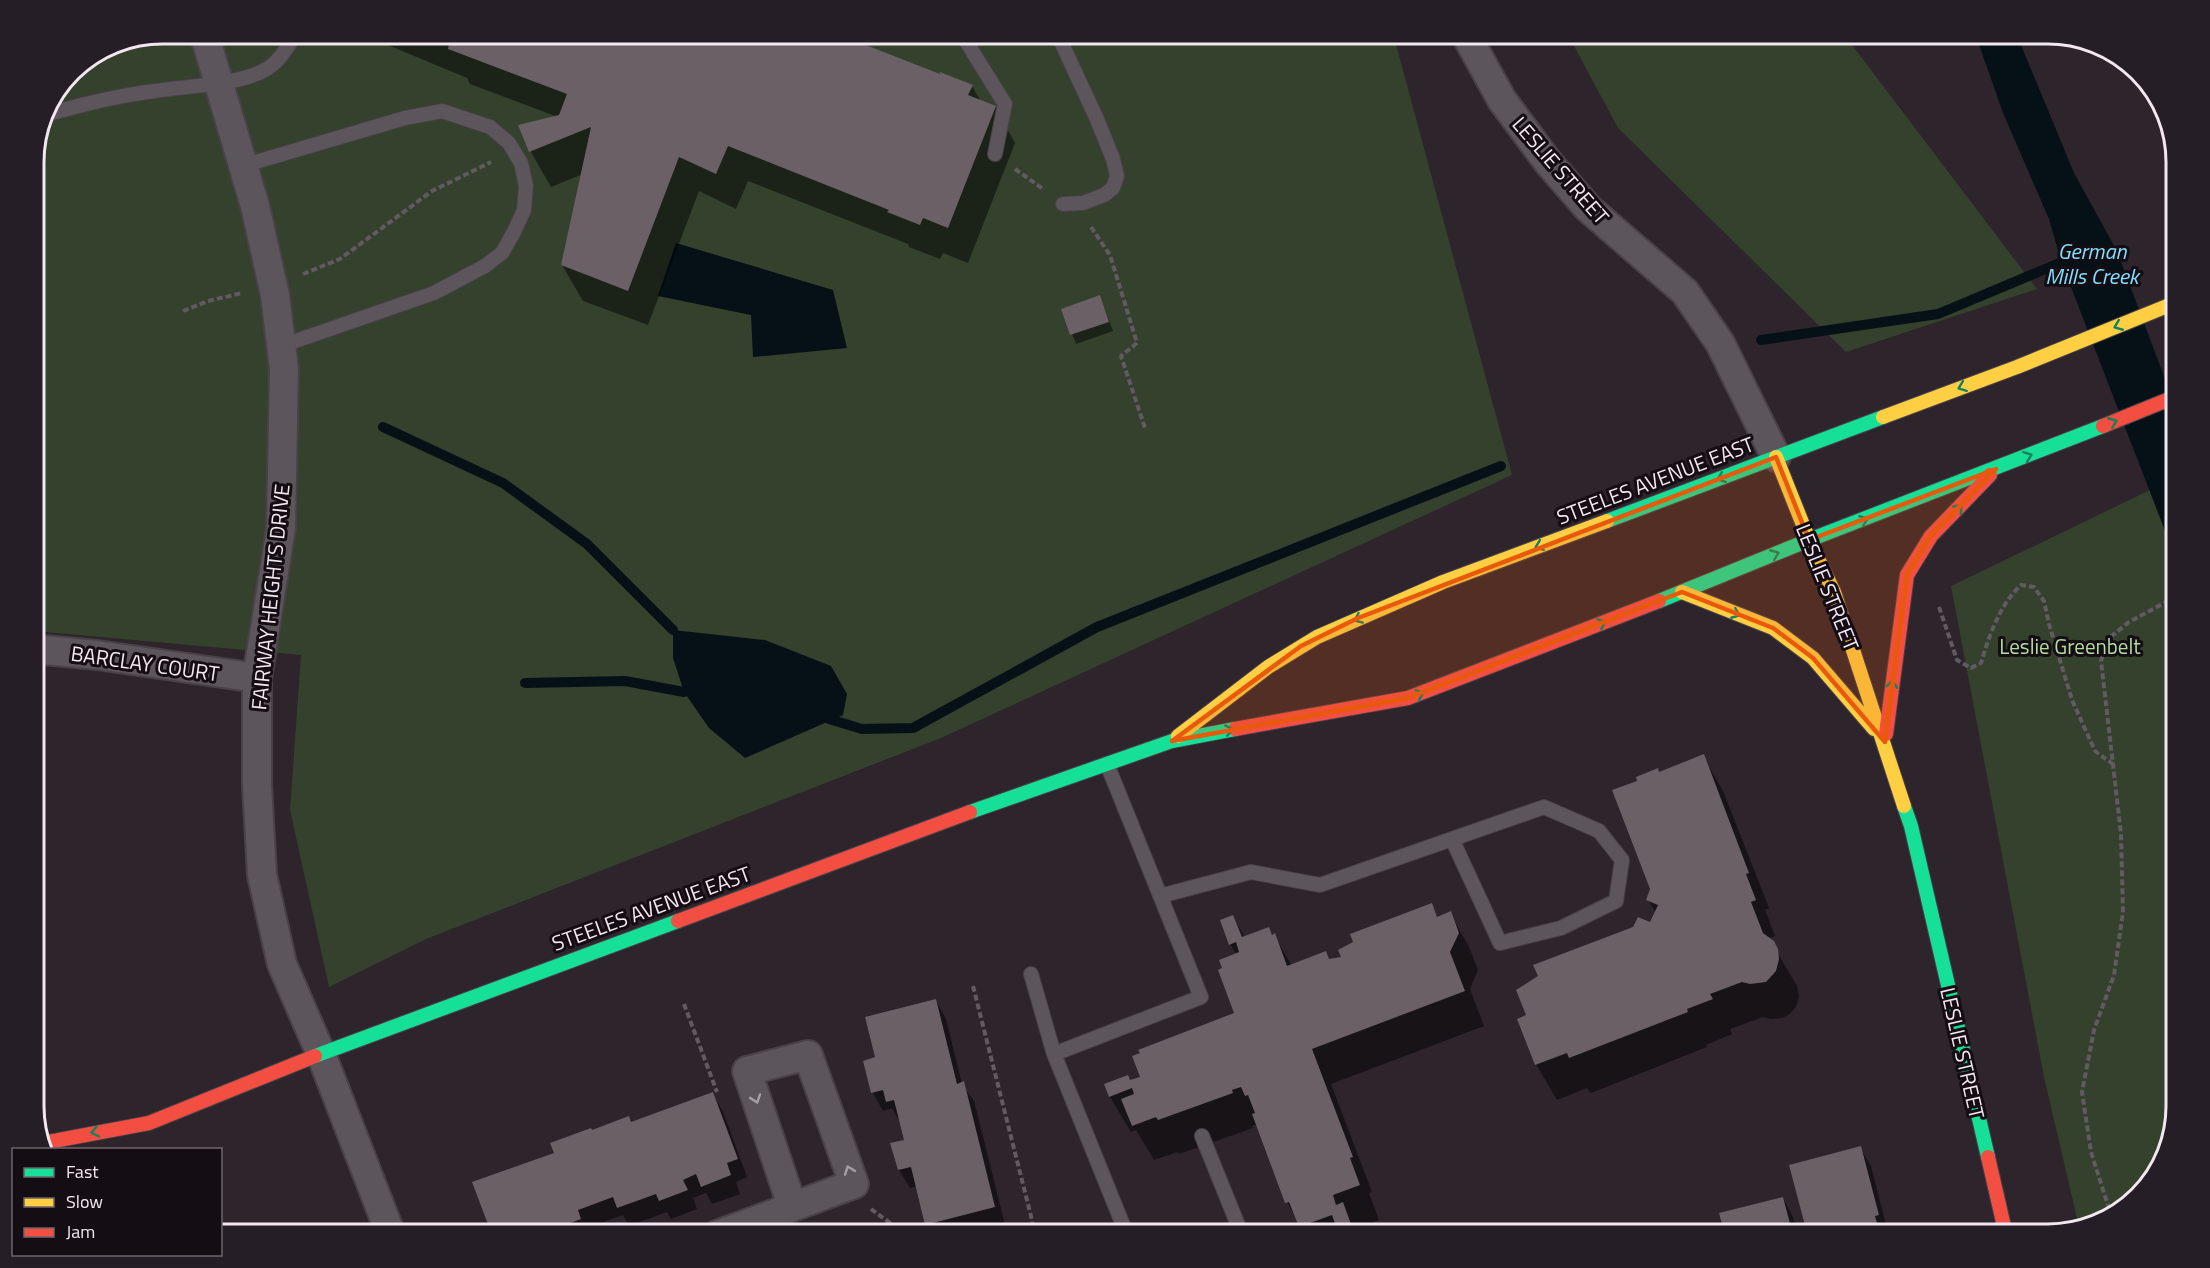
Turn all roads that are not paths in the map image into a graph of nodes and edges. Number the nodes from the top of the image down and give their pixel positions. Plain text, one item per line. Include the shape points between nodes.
1 (207, 44) edge
2 (289, 44) edge
3 (968, 44) edge
4 (1062, 44) edge
5 (1471, 44) edge
6 (217, 82) junction
7 (54, 113) edge
8 (995, 154) road end
9 (243, 166) junction
10 (1063, 204) road end
11 (2166, 306) edge
12 (281, 346) junction
13 (2166, 400) edge
14 (1776, 457) junction
15 (1996, 469) junction
16 (1809, 540) junction
17 (1682, 592) junction
18 (44, 650) edge
19 (257, 678) junction
20 (1172, 741) junction
21 (1885, 742) junction
22 (1107, 764) junction
23 (1452, 839) junction
24 (1160, 896) junction
25 (1031, 974) dead end
26 (321, 1054) junction
27 (1054, 1054) junction
28 (148, 1123) junction
29 (1202, 1136) dead end
30 (49, 1142) edge
31 (122, 1143) dead end
32 (792, 1206) junction
33 (387, 1224) edge
34 (745, 1224) edge
35 (1122, 1224) edge
36 (1238, 1224) edge
37 (2003, 1224) edge

1 - 6 street, FAIRWAY HEIGHTS DRIVE
2 - 6 lane via 265,70 242,80
3 - 8 lane via 1005,104
4 - 10 lane via 1096,117 1117,176 1113,188 1104,195 1083,203
5 - 14 street, LESLIE STREET via 1503,100 1548,162 1588,208 1685,292 1720,343
6 - 7 lane via 136,94
6 - 9 street, FAIRWAY HEIGHTS DRIVE
9 - 12 street, FAIRWAY HEIGHTS DRIVE via 255,206 262,289
9 - 12 lane via 405,118 442,111 490,127 509,142 521,163 526,186 524,210 502,253 485,266 434,293
11 -> 14 main road, STEELES AVENUE EAST
12 - 19 street, FAIRWAY HEIGHTS DRIVE via 281,528
15 -> 13 main road, STEELES AVENUE EAST
14 - 16 main road, LESLIE STREET
14 -> 20 main road, STEELES AVENUE EAST via 1443,582 1358,618 1301,646
16 -> 15 main road, STEELES AVENUE EAST
21 -> 15 main road via 1907,575 1931,536
17 -> 16 main road, STEELES AVENUE EAST
16 - 21 main road, LESLIE STREET via 1834,592
20 -> 17 main road, STEELES AVENUE EAST via 1408,698
17 -> 21 main road via 1773,628 1813,658
18 - 19 street, BARCLAY COURT
19 - 26 street, FAIRWAY HEIGHTS DRIVE via 262,875 282,964
20 - 22 main road, STEELES AVENUE EAST
21 - 37 main road, LESLIE STREET via 1911,826
22 - 24 lane
22 - 26 main road, STEELES AVENUE EAST
23 - 23 lane via 1544,807 1599,831 1622,860 1616,901 1561,928 1500,943
23 - 24 lane via 1320,885 1251,872
24 - 27 lane via 1201,997
25 - 27 lane
26 - 28 main road, STEELES AVENUE EAST
26 - 33 street, FAIRWAY HEIGHTS DRIVE
27 - 35 lane
28 -> 30 main road, STEELES AVENUE EAST
28 - 31 main road, STEELES AVENUE EAST
29 - 36 lane
32 -> 32 street via 854,1184 808,1055 747,1071
32 - 34 street

